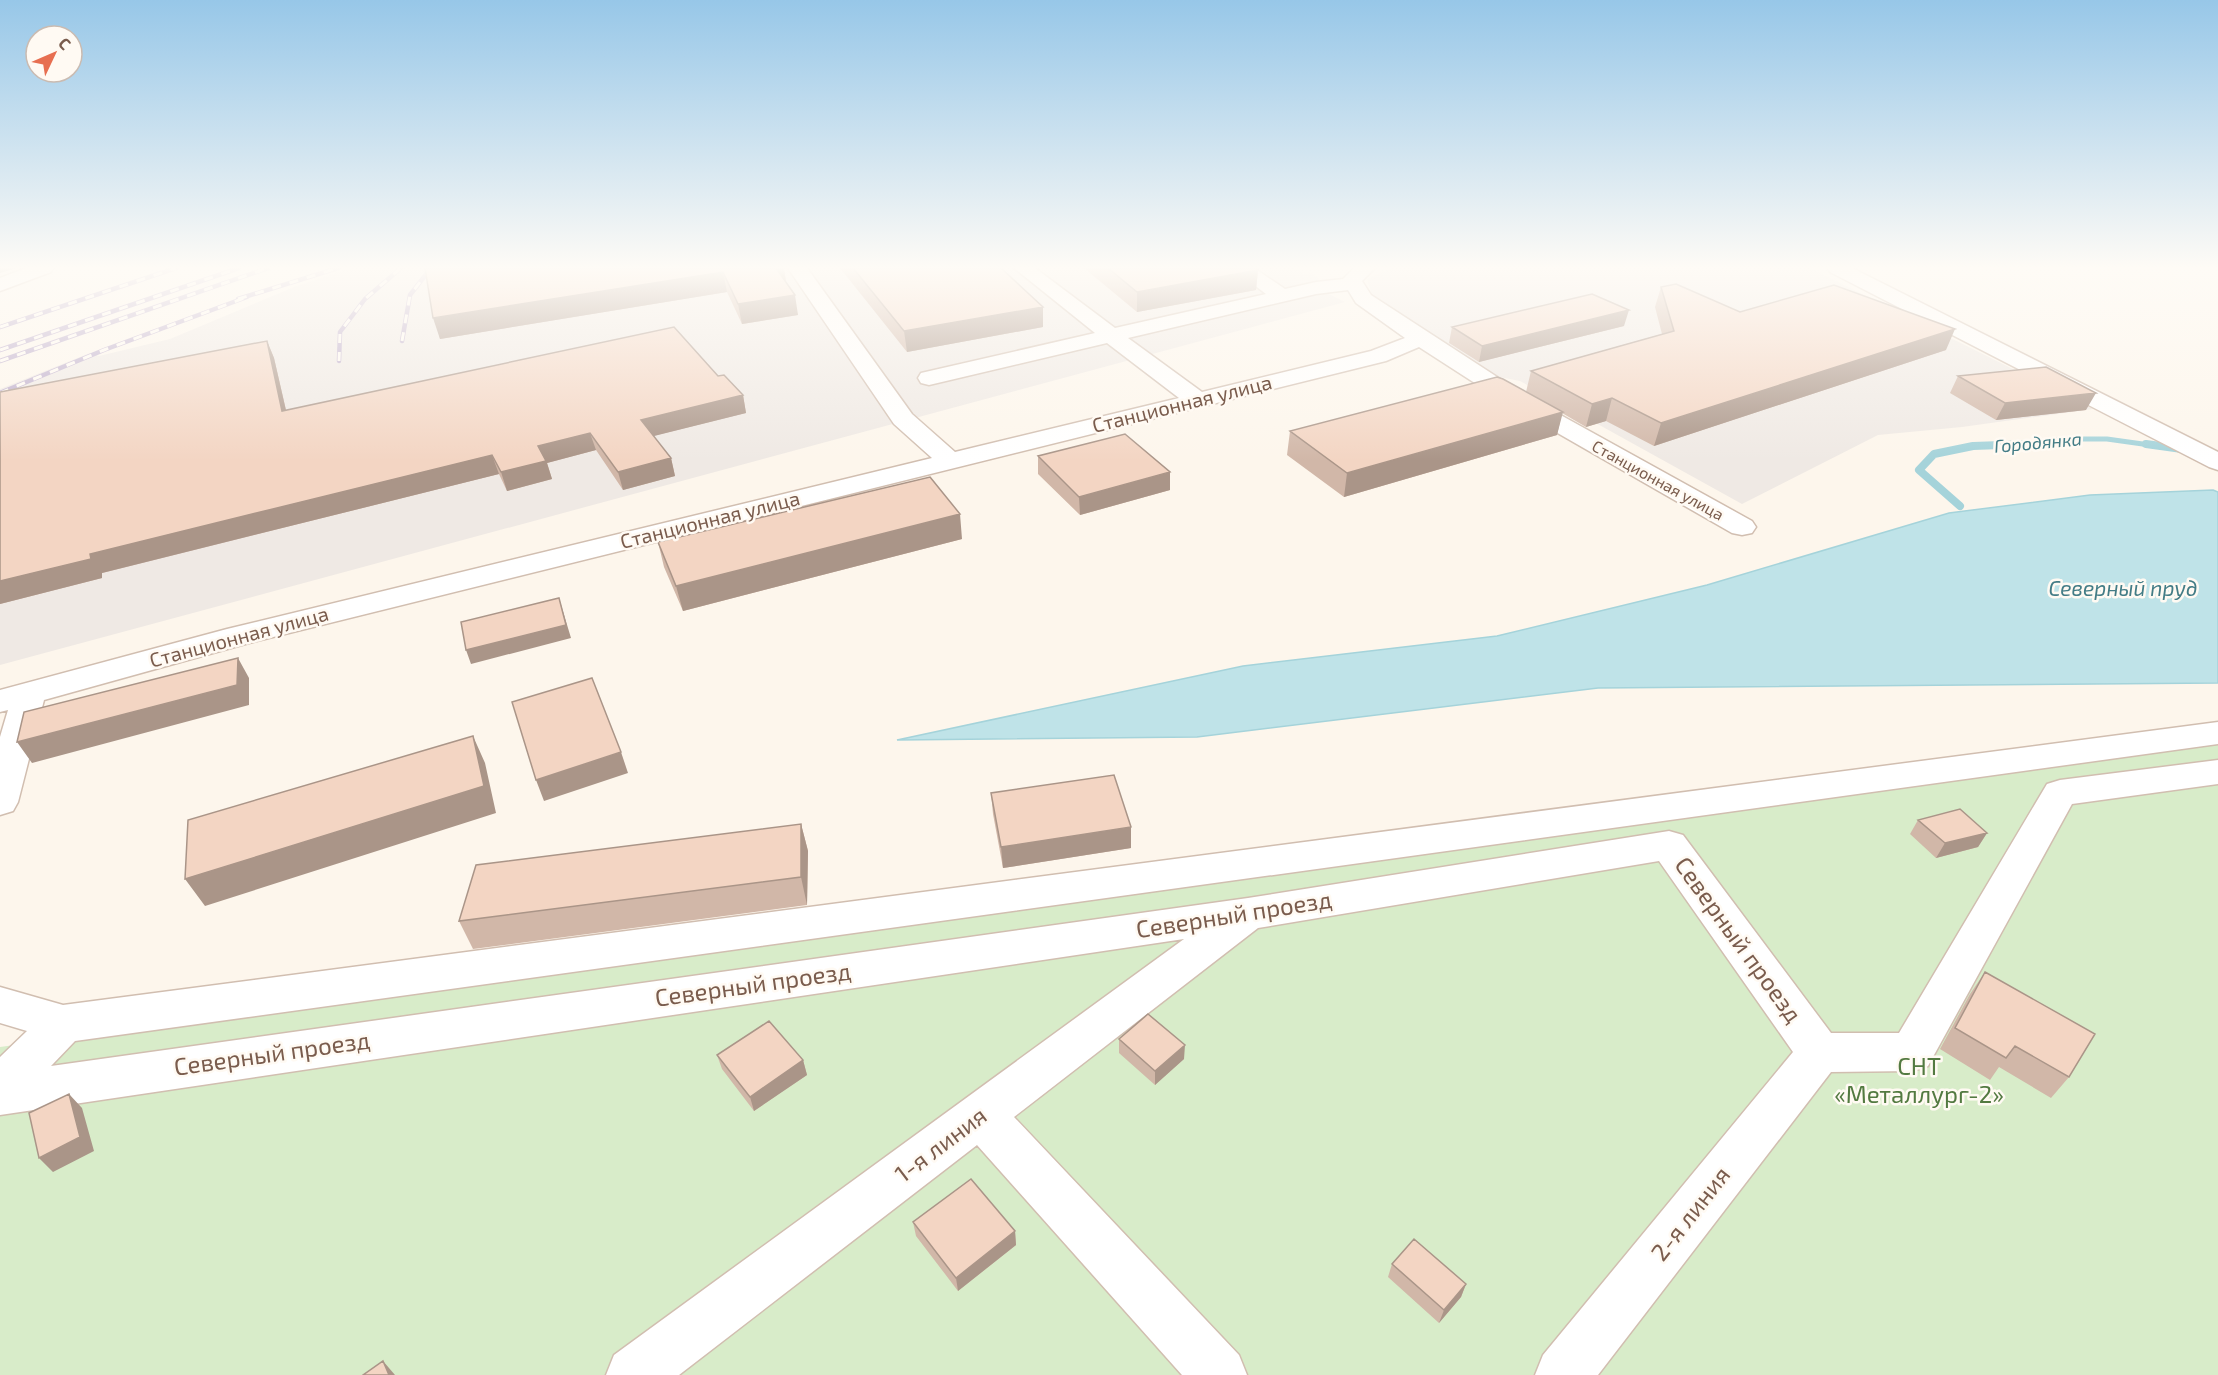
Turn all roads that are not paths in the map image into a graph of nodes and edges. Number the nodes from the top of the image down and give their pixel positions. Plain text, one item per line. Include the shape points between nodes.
1 (842, 332) edge
2 (1105, 332) edge
3 (1122, 332) edge
4 (1410, 332) edge
5 (1963, 332) edge
6 (1109, 335) junction
7 (1420, 339) junction
8 (929, 378) dead end
9 (1197, 400) junction
10 (950, 461) junction
11 (2218, 462) edge
12 (1742, 527) dead end
13 (15, 697) edge
14 (2218, 733) edge
15 (2218, 772) edge
16 (0, 802) edge
17 (1248, 914) junction
18 (0, 1005) edge
19 (63, 1024) junction
20 (1819, 1053) junction
21 (0, 1088) edge
22 (0, 1094) edge
23 (981, 1115) junction
24 (634, 1375) edge
25 (1219, 1375) edge
26 (1563, 1375) edge

1 - 10 street via 903,419
2 - 6 street
3 - 6 street
4 - 7 street, Станционная улица
5 - 11 street
6 - 8 street
6 - 9 street
7 - 9 street, Станционная улица via 1378,356
7 - 12 street, Станционная улица via 1520,402
9 - 10 street, Станционная улица
10 - 13 street, Станционная улица via 238,636
13 - 16 street
14 - 19 street
15 - 20 street via 2060,794 1912,1052
17 - 20 street, Северный проезд via 1669,845
17 - 22 street, Северный проезд
17 - 23 street, 1-я линия
18 - 19 street
19 - 21 street
20 - 26 street, 2-я линия
23 - 24 street, 1-я линия
23 - 25 street

